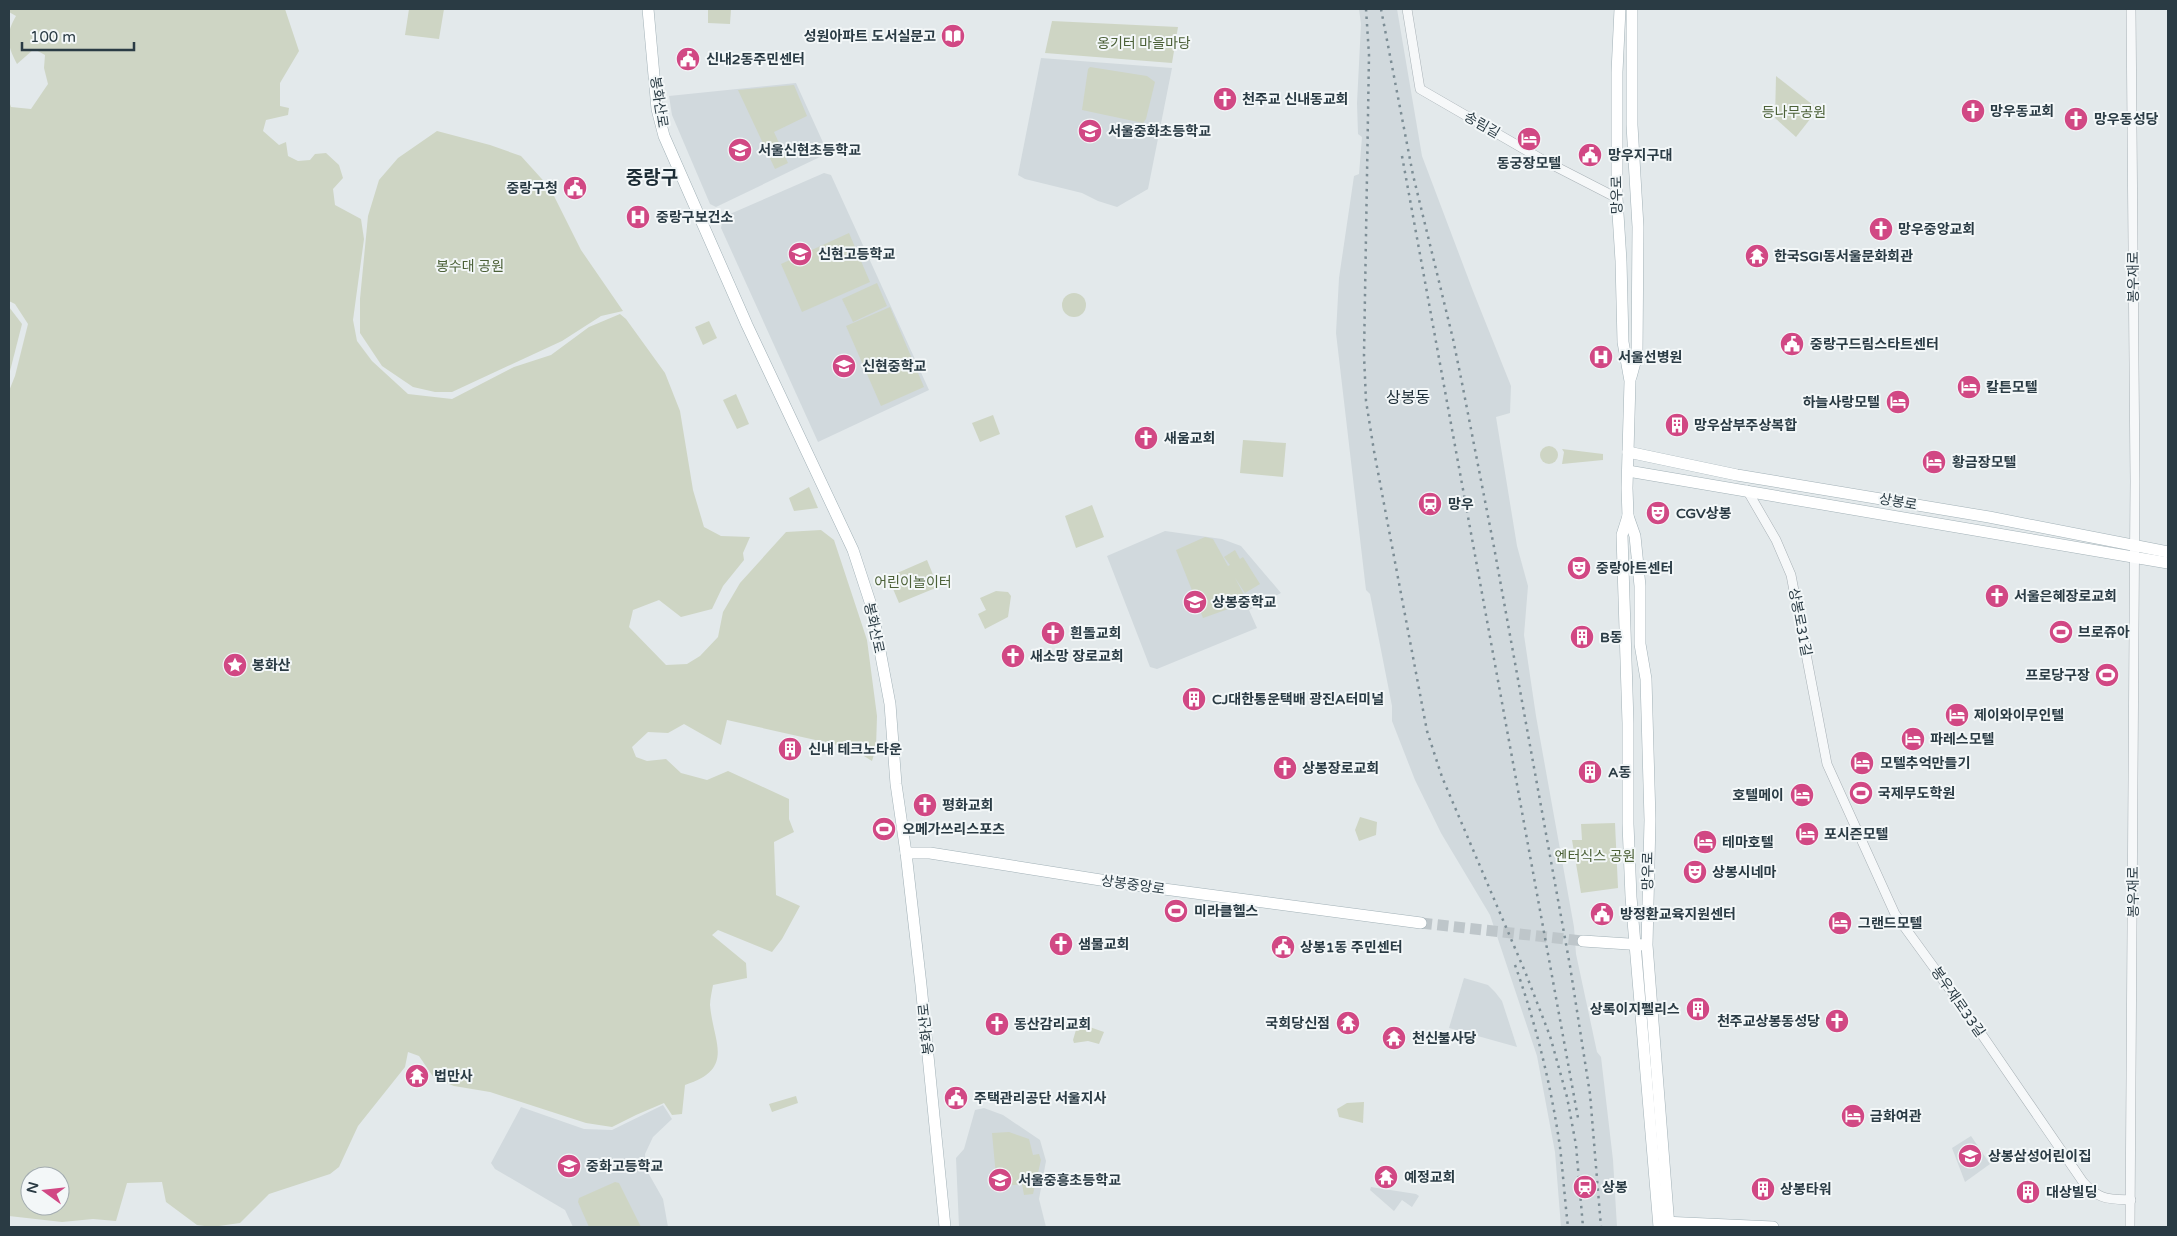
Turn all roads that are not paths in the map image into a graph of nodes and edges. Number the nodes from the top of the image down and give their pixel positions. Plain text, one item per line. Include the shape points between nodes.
1 (648, 9) edge
2 (1407, 9) edge
3 (1620, 9) edge
4 (1632, 9) edge
5 (2131, 9) edge
6 (1617, 198) junction
7 (1630, 381) junction
8 (1628, 452) junction
9 (1628, 471) junction
10 (1737, 474) junction
11 (1747, 490) junction
12 (1628, 516) junction
13 (2134, 551) junction
14 (2168, 552) edge
15 (2168, 563) edge
16 (1827, 764) joint
17 (906, 853) junction
18 (1421, 923) tunnel mouth
19 (1583, 941) tunnel mouth
20 (1642, 945) junction
21 (2131, 1200) junction
22 (1664, 1225) edge
23 (945, 1227) edge
24 (1773, 1227) edge
25 (2130, 1227) edge

1 - 17 main road, 봉화산로 via 657,109 664,136 747,325 853,550 872,608 890,704 896,784
2 - 6 street, 송림길 via 1420,89 1543,160
3 - 6 main road, 망우로
4 - 7 main road, 망우로 via 1637,355
5 - 13 street, 봉우재로
6 - 7 main road, 망우로 via 1622,342
7 - 8 main road, 망우로
8 - 9 main road, 망우로
8 - 10 main road, 상봉로
9 - 11 main road, 상봉로
9 - 12 main road, 망우로
10 - 11 main road
10 - 13 main road, 상봉로 via 1988,517
11 - 13 main road, 상봉로
11 - 16 street, 상봉로31길 via 1776,540 1791,575
12 - 20 main road, 망우로 via 1622,535 1628,824
12 - 20 main road, 망우로 via 1635,536 1640,586 1640,644 1646,679 1649,783
13 - 14 main road, 상봉로
13 - 15 main road, 상봉로
13 - 21 street, 봉우재로
16 - 21 street, 봉우재로33길 via 1895,914 2083,1182 2105,1199
17 - 18 main road, 상봉중앙로 via 930,853 1126,884
17 - 23 main road, 봉화산로
19 - 20 main road
20 - 22 main road, 망우로
21 - 25 street, 봉우재로
22 - 24 main road

